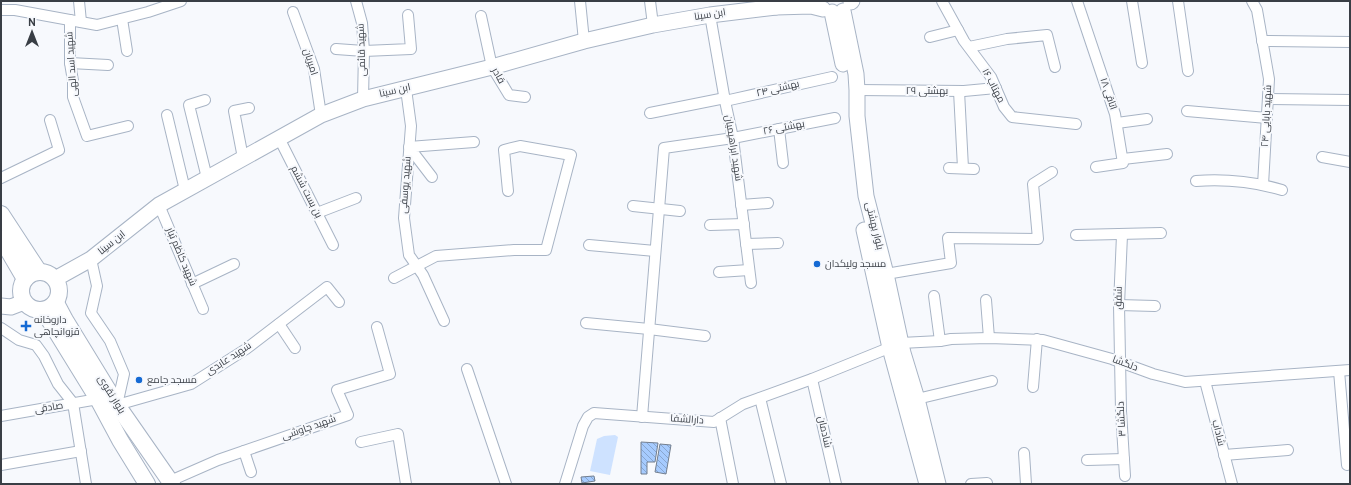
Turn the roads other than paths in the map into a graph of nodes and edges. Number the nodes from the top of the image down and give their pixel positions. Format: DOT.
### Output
graph roads {
  1 [pos="78,1"];
  2 [pos="181,1"];
  3 [pos="356,1"];
  4 [pos="580,1"];
  5 [pos="650,1"];
  6 [pos="794,1"];
  7 [pos="942,1"];
  8 [pos="1077,1"];
  9 [pos="1132,1"];
  10 [pos="1178,1"];
  11 [pos="1252,1"];
  12 [pos="839,5"];
  13 [pos="776,6"];
  14 [pos="1,10"];
  15 [pos="293,12"];
  16 [pos="408,15"];
  17 [pos="710,15"];
  18 [pos="481,16"];
  19 [pos="122,19"];
  20 [pos="70,20"];
  21 [pos="81,22"];
  22 [pos="653,25"];
  23 [pos="958,30"];
  24 [pos="930,37"];
  25 [pos="584,41"];
  26 [pos="1262,41"];
  27 [pos="1350,42"];
  28 [pos="969,47"];
  29 [pos="336,49"];
  30 [pos="127,51"];
  31 [pos="364,51"];
  32 [pos="70,63"];
  33 [pos="1142,63"];
  34 [pos="108,65"];
  35 [pos="492,67"];
  36 [pos="1055,67"];
  37 [pos="1188,71"];
  38 [pos="832,77"];
  39 [pos="996,88"];
  40 [pos="406,89"];
  41 [pos="857,90"];
  42 [pos="960,91"];
  43 [pos="525,97"];
  44 [pos="363,99"];
  45 [pos="1268,99"];
  46 [pos="205,100"];
  47 [pos="725,100"];
  48 [pos="1350,100"];
  49 [pos="249,108"];
  50 [pos="1187,110"];
  51 [pos="650,113"];
  52 [pos="167,115"];
  53 [pos="321,115"];
  54 [pos="836,118"];
  55 [pos="1267,118"];
  56 [pos="1147,119"];
  57 [pos="50,120"];
  58 [pos="1117,123"];
  59 [pos="1076,124"];
  60 [pos="128,126"];
  61 [pos="779,129"];
  62 [pos="279,138"];
  63 [pos="733,138"];
  64 [pos="474,142"];
  65 [pos="409,147"];
  66 [pos="1167,154"];
  67 [pos="1322,157"];
  68 [pos="243,158"];
  69 [pos="1123,159"];
  70 [pos="1350,162"];
  71 [pos="783,163"];
  72 [pos="1096,167"];
  73 [pos="949,168"];
  74 [pos="963,168"];
  75 [pos="974,169"];
  76 [pos="1052,172"];
  77 [pos="432,177"];
  78 [pos="1,178"];
  79 [pos="207,178"];
  80 [pos="1196,181"];
  81 [pos="1263,185"];
  82 [pos="185,190"];
  83 [pos="1282,190"];
  84 [pos="508,191"];
  85 [pos="356,198"];
  86 [pos="768,203"];
  87 [pos="863,203"];
  88 [pos="159,205"];
  89 [pos="741,205"];
  90 [pos="633,206"];
  91 [pos="659,209"];
  92 [pos="680,211"];
  93 [pos="317,213"];
  94 [pos="1,214"];
  95 [pos="744,224"];
  96 [pos="710,225"];
  97 [pos="1161,233"];
  98 [pos="1122,234"];
  99 [pos="1076,235"];
  100 [pos="1,238"];
  101 [pos="778,243"];
  102 [pos="746,244"];
  103 [pos="333,245"];
  104 [pos="589,245"];
  105 [pos="655,251"];
  106 [pos="91,259"];
  107 [pos="234,264"];
  108 [pos="417,266"];
  109 [pos="749,270"];
  110 [pos="39,272"];
  111 [pos="719,272"];
  112 [pos="886,274"];
  113 [pos="55,278"];
  114 [pos="394,278"];
  115 [pos="25,279"];
  116 [pos="751,283"];
  117 [pos="192,284"];
  118 [pos="934,296"];
  119 [pos="986,300"];
  120 [pos="24,302"];
  121 [pos="340,302"];
  122 [pos="56,303"];
  123 [pos="1119,305"];
  124 [pos="1,306"];
  125 [pos="1155,306"];
  126 [pos="203,309"];
  127 [pos="42,311"];
  128 [pos="444,320"];
  129 [pos="586,323"];
  130 [pos="279,324"];
  131 [pos="377,327"];
  132 [pos="1,328"];
  133 [pos="649,329"];
  134 [pos="705,336"];
  135 [pos="989,338"];
  136 [pos="1037,339"];
  137 [pos="940,341"];
  138 [pos="895,346"];
  139 [pos="295,348"];
  140 [pos="1120,362"];
  141 [pos="467,369"];
  142 [pos="1350,370"];
  143 [pos="1339,371"];
  144 [pos="812,379"];
  145 [pos="992,381"];
  146 [pos="1205,381"];
  147 [pos="1033,387"];
  148 [pos="760,398"];
  149 [pos="98,399"];
  150 [pos="917,399"];
  151 [pos="74,403"];
  152 [pos="117,405"];
  153 [pos="1,416"];
  154 [pos="642,417"];
  155 [pos="720,418"];
  156 [pos="361,442"];
  157 [pos="1288,450"];
  158 [pos="81,451"];
  159 [pos="244,451"];
  160 [pos="1024,453"];
  161 [pos="1224,456"];
  162 [pos="1124,459"];
  163 [pos="1086,460"];
  164 [pos="1,465"];
  165 [pos="1347,465"];
  166 [pos="251,472"];
  167 [pos="1125,476"];
  168 [pos="987,482"];
  169 [pos="171,483"];
  170 [pos="86,484"];
  171 [pos="147,484"];
  172 [pos="406,484"];
  173 [pos="506,484"];
  174 [pos="565,484"];
  175 [pos="733,484"];
  176 [pos="781,484"];
  177 [pos="836,484"];
  178 [pos="927,484"];
  179 [pos="938,484"];
  180 [pos="971,484"];
  181 [pos="1026,484"];
  182 [pos="1232,484"];
  1 -- 21 [label="street"];
  2 -- 19 [label="street"];
  3 -- 31 [label="street, شهید قائمی"];
  4 -- 25 [label="street"];
  5 -- 22 [label="street"];
  6 -- 13 [label="main road"];
  7 -- 23 [label="street, مهتاب ۱۶"];
  8 -- 58 [label="street, اتاقی ۱۸"];
  9 -- 33 [label="street"];
  10 -- 37 [label="street"];
  11 -- 26 [label="street, شهید بابایی ۲۴"];
  12 -- 13 [label="main road"];
  12 -- 41 [label="main road, بلوار بهشتی"];
  12 -- 87 [label="main road, بلوار بهشتی"];
  13 -- 17 [label="main road, ابن سینا"];
  14 -- 20 [label="street"];
  15 -- 53 [label="street, امیریان"];
  16 -- 31 [label="street"];
  17 -- 22 [label="main road, ابن سینا"];
  17 -- 47 [label="street, شهید ابراهیمیان"];
  18 -- 35 [label="street, قادر"];
  19 -- 21 [label="street"];
  19 -- 30 [label="street"];
  20 -- 21 [label="street"];
  20 -- 32 [label="street, شهید اسد الهی"];
  22 -- 25 [label="main road, ابن سینا"];
  23 -- 24 [label="street"];
  23 -- 28 [label="street, مهتاب ۱۶"];
  25 -- 35 [label="main road, ابن سینا"];
  26 -- 27 [label="street"];
  26 -- 45 [label="street, شهید بابایی ۲۴"];
  28 -- 36 [label="street"];
  28 -- 39 [label="street, مهتاب ۱۶"];
  29 -- 31 [label="street"];
  31 -- 44 [label="street, شهید قائمی"];
  32 -- 34 [label="street"];
  32 -- 60 [label="street, شهید اسد الهی"];
  35 -- 40 [label="main road, ابن سینا"];
  35 -- 43 [label="street, قادر"];
  38 -- 47 [label="street, بهشتی ۲۴"];
  39 -- 42 [label="street, بهشتی ۲۹"];
  39 -- 59 [label="street, مهتاب ۱۶"];
  40 -- 44 [label="main road, ابن سینا"];
  40 -- 65 [label="street, شهید یوسفی"];
  41 -- 42 [label="street, بهشتی ۲۹"];
  41 -- 87 [label="main road, بلوار بهشتی"];
  42 -- 74 [label="street"];
  44 -- 53 [label="main road, ابن سینا"];
  45 -- 48 [label="street"];
  45 -- 55 [label="street, شهید بابایی ۲۴"];
  46 -- 79 [label="street"];
  47 -- 51 [label="street, بهشتی ۲۴"];
  47 -- 63 [label="street, شهید ابراهیمیان"];
  49 -- 68 [label="street"];
  50 -- 55 [label="street"];
  52 -- 82 [label="street"];
  53 -- 62 [label="main road, ابن سینا"];
  54 -- 61 [label="street, بهشتی ۲۶"];
  55 -- 81 [label="street, شهید بابایی ۲۴"];
  56 -- 58 [label="street"];
  57 -- 78 [label="street"];
  58 -- 69 [label="street, اتاقی ۱۸"];
  61 -- 63 [label="street, بهشتی ۲۶"];
  61 -- 71 [label="street"];
  62 -- 68 [label="main road, ابن سینا"];
  62 -- 93 [label="street, بن بست ششم"];
  63 -- 89 [label="street, شهید ابراهیمیان"];
  63 -- 91 [label="street, بهشتی ۲۶"];
  64 -- 65 [label="street"];
  65 -- 77 [label="street"];
  65 -- 108 [label="street, شهید یوسفی"];
  66 -- 69 [label="street"];
  67 -- 70 [label="street"];
  68 -- 79 [label="main road, ابن سینا"];
  69 -- 72 [label="street"];
  73 -- 74 [label="street"];
  74 -- 75 [label="street"];
  76 -- 112 [label="street"];
  79 -- 82 [label="main road, ابن سینا"];
  80 -- 81 [label="street"];
  81 -- 83 [label="street"];
  82 -- 88 [label="main road, ابن سینا"];
  84 -- 108 [label="street"];
  85 -- 93 [label="street"];
  86 -- 89 [label="street"];
  87 -- 112 [label="main road, بلوار بهشتی"];
  87 -- 138 [label="main road, بلوار بهشتی"];
  88 -- 106 [label="main road, ابن سینا"];
  88 -- 117 [label="street, شهید کاظم تبار"];
  89 -- 95 [label="street, شهید ابراهیمیان"];
  90 -- 91 [label="street"];
  91 -- 92 [label="street"];
  91 -- 105 [label="street"];
  93 -- 103 [label="street, بن بست ششم"];
  94 -- 110 [label="main road"];
  95 -- 96 [label="street"];
  95 -- 102 [label="street, شهید ابراهیمیان"];
  97 -- 98 [label="street"];
  98 -- 99 [label="street"];
  98 -- 123 [label="street, شفق"];
  100 -- 115 [label="main road"];
  101 -- 102 [label="street"];
  102 -- 109 [label="street, شهید ابراهیمیان"];
  104 -- 105 [label="street"];
  105 -- 133 [label="street"];
  106 -- 113 [label="main road, ابن سینا"];
  106 -- 152 [label="street"];
  107 -- 117 [label="street"];
  108 -- 114 [label="street"];
  108 -- 128 [label="street, شهید یوسفی"];
  109 -- 111 [label="street"];
  109 -- 116 [label="street, شهید ابراهیمیان"];
  110 -- 113 [label="main road"];
  110 -- 115 [label="main road"];
  112 -- 138 [label="main road, بلوار بهشتی"];
  113 -- 122 [label="main road"];
  115 -- 120 [label="main road"];
  117 -- 126 [label="street, شهید کاظم تبار"];
  118 -- 137 [label="street"];
  119 -- 135 [label="street"];
  120 -- 124 [label="main road"];
  120 -- 127 [label="main road"];
  121 -- 130 [label="street, شهید عابدی"];
  122 -- 127 [label="main road"];
  122 -- 152 [label="main road, بلوار نقوی"];
  123 -- 125 [label="street"];
  123 -- 140 [label="street, شفق"];
  127 -- 149 [label="main road, بلوار نقوی"];
  129 -- 133 [label="street"];
  130 -- 139 [label="street"];
  130 -- 152 [label="street, شهید عابدی"];
  131 -- 159 [label="street, شهید چاوشی"];
  132 -- 151 [label="street"];
  133 -- 134 [label="street"];
  133 -- 154 [label="street"];
  135 -- 136 [label="street, دلگشا"];
  135 -- 137 [label="street, دلگشا"];
  136 -- 140 [label="street, دلگشا"];
  136 -- 147 [label="street"];
  137 -- 138 [label="street, دلگشا"];
  138 -- 144 [label="street, دارالشفا"];
  138 -- 150 [label="main road, بلوار بهشتی"];
  138 -- 178 [label="main road, بلوار بهشتی"];
  140 -- 146 [label="street, دلگشا"];
  140 -- 162 [label="street, دلگشا ۳"];
  141 -- 173 [label="street"];
  142 -- 143 [label="street, دلگشا"];
  143 -- 146 [label="street, دلگشا"];
  143 -- 165 [label="street"];
  144 -- 148 [label="street, دارالشفا"];
  144 -- 177 [label="street, شادمان"];
  145 -- 150 [label="street"];
  146 -- 161 [label="street, شاداب"];
  148 -- 155 [label="street, دارالشفا"];
  148 -- 176 [label="street"];
  149 -- 151 [label="street, صادقی"];
  149 -- 171 [label="main road, بلوار نقوی"];
  150 -- 179 [label="main road, بلوار بهشتی"];
  151 -- 153 [label="street, صادقی"];
  151 -- 158 [label="street"];
  152 -- 169 [label="main road, بلوار نقوی"];
  154 -- 155 [label="street, دارالشفا"];
  154 -- 174 [label="street, دارالشفا"];
  155 -- 175 [label="street"];
  156 -- 172 [label="street"];
  157 -- 161 [label="street"];
  158 -- 164 [label="street"];
  158 -- 170 [label="street"];
  159 -- 166 [label="street"];
  159 -- 169 [label="street, شهید چاوشی"];
  160 -- 181 [label="street"];
  161 -- 182 [label="street, شاداب"];
  162 -- 163 [label="street"];
  162 -- 167 [label="street, دلگشا ۳"];
  168 -- 180 [label="street"];
}
